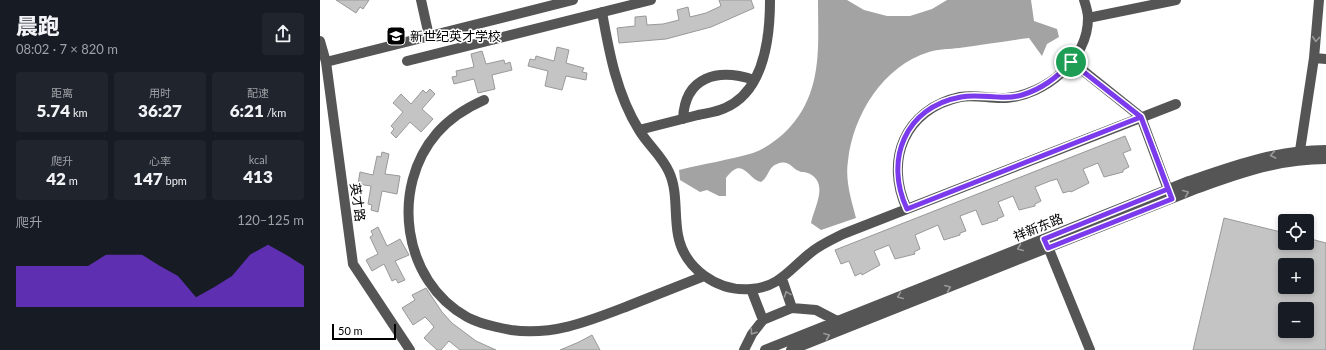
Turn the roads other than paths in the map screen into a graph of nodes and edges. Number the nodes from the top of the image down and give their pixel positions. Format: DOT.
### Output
graph roads {
  1 [pos="421,0"];
  2 [pos="574,0"];
  3 [pos="651,0"];
  4 [pos="770,0"];
  5 [pos="1084,0"];
  6 [pos="1176,0"];
  7 [pos="1319,0"];
  8 [pos="602,12"];
  9 [pos="1088,18"];
  10 [pos="429,36"];
  11 [pos="320,42"];
  12 [pos="1314,58"];
  13 [pos="1326,59"];
  14 [pos="407,61"];
  15 [pos="326,62"];
  16 [pos="1071,62"];
  17 [pos="754,80"];
  18 [pos="484,100"];
  19 [pos="1176,104"];
  20 [pos="1141,117"];
  21 [pos="683,119"];
  22 [pos="639,130"];
  23 [pos="1326,152"];
  24 [pos="1299,155"];
  25 [pos="1170,194"];
  26 [pos="907,209"];
  27 [pos="1046,243"];
  28 [pos="704,276"];
  29 [pos="782,279"];
  30 [pos="751,289"];
  31 [pos="792,308"];
  32 [pos="763,320"];
  33 [pos="837,321"];
  34 [pos="410,350"];
  35 [pos="744,350"];
  36 [pos="765,350"];
  37 [pos="791,350"];
  38 [pos="1090,350"];
  1 -- 10 [label="street"];
  2 -- 10 [label="street"];
  3 -- 8 [label="street"];
  4 -- 17 [label="street"];
  5 -- 9 [label="street"];
  6 -- 9 [label="street"];
  7 -- 12 [label="street, one-way"];
  8 -- 14 [label="street"];
  8 -- 22 [label="street"];
  9 -- 16 [label="street"];
  10 -- 15 [label="street"];
  11 -- 15 [label="street, 英才路"];
  12 -- 13 [label="street"];
  12 -- 24 [label="street"];
  15 -- 34 [label="street, 英才路"];
  16 -- 20 [label="street"];
  16 -- 26 [label="street"];
  17 -- 21 [label="street"];
  17 -- 21 [label="street"];
  18 -- 28 [label="street"];
  19 -- 20 [label="street"];
  20 -- 25 [label="street"];
  20 -- 26 [label="street"];
  21 -- 22 [label="street"];
  22 -- 28 [label="street"];
  23 -- 24 [label="street, 祥新东路"];
  24 -- 25 [label="street, 祥新东路"];
  25 -- 27 [label="street, 祥新东路"];
  26 -- 29 [label="street"];
  27 -- 33 [label="street, 祥新东路, one-way"];
  37 -- 27 [label="street, 祥新东路, one-way"];
  27 -- 38 [label="street"];
  28 -- 30 [label="street"];
  29 -- 30 [label="street"];
  31 -- 29 [label="street, one-way"];
  30 -- 32 [label="street"];
  31 -- 32 [label="street"];
  31 -- 33 [label="street"];
  32 -- 35 [label="street, one-way"];
  33 -- 36 [label="street, 祥新东路"];
}
